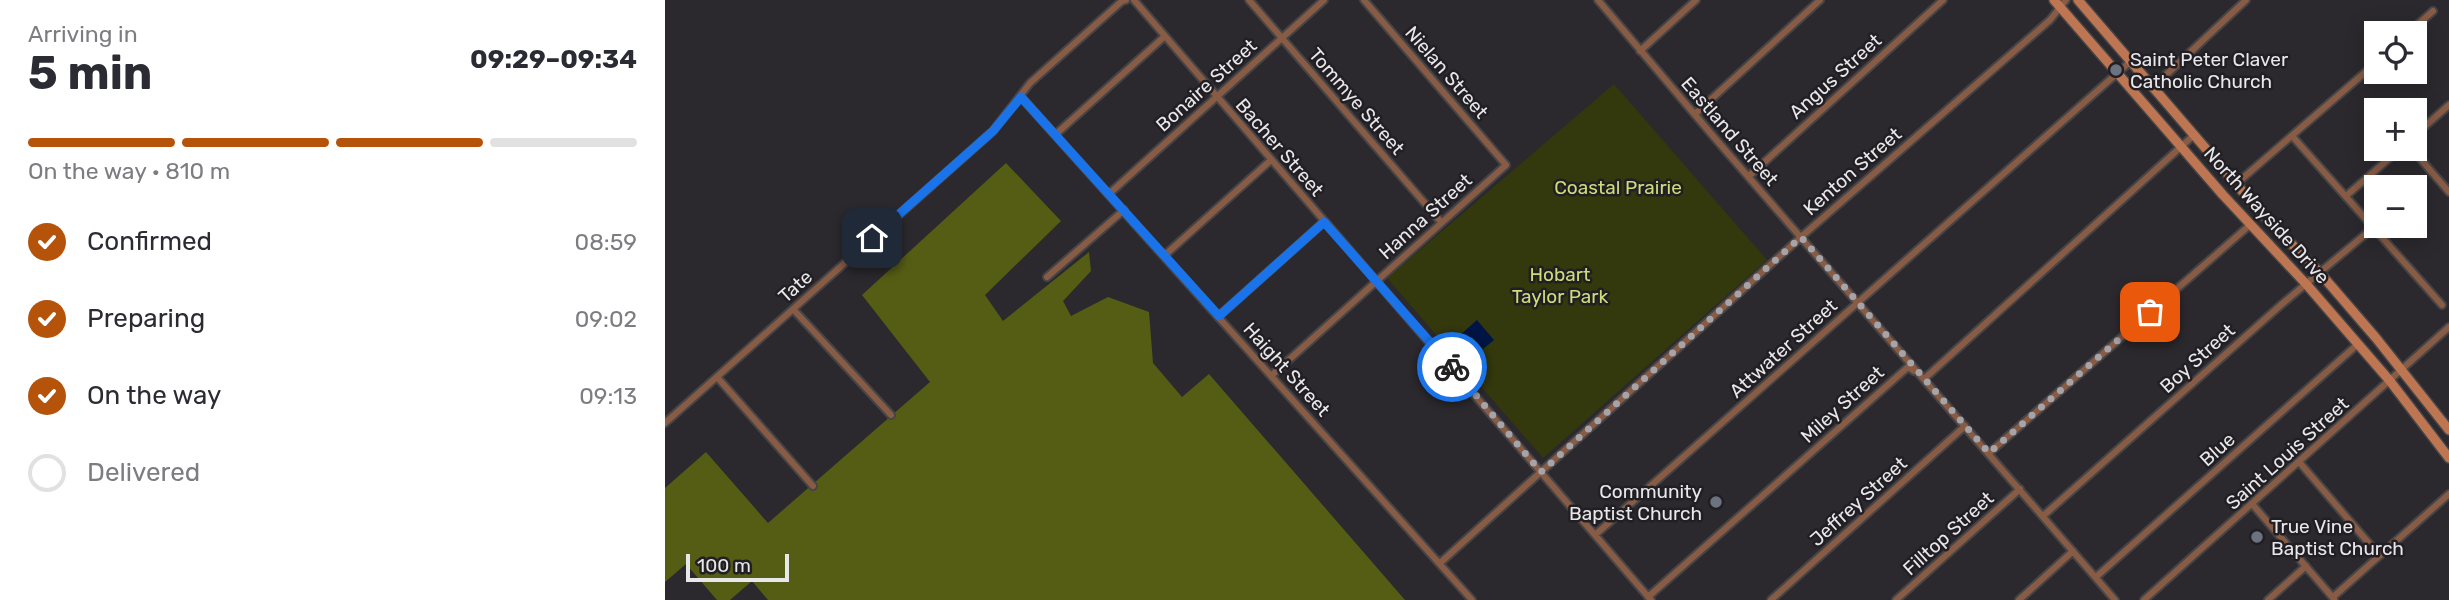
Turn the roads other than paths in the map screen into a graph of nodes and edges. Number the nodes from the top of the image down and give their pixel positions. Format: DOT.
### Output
graph roads {
  1 [pos="1126,0"];
  2 [pos="1134,0"];
  3 [pos="1249,0"];
  4 [pos="1324,0"];
  5 [pos="1364,0"];
  6 [pos="1598,0"];
  7 [pos="1696,0"];
  8 [pos="1820,0"];
  9 [pos="1943,0"];
  10 [pos="2078,0"];
  11 [pos="2246,0"];
  12 [pos="2060,3"];
  13 [pos="2433,11"];
  14 [pos="2422,21"];
  15 [pos="1165,36"];
  16 [pos="1282,38"];
  17 [pos="1640,51"];
  18 [pos="2131,61"];
  19 [pos="2117,72"];
  20 [pos="2364,74"];
  21 [pos="2153,87"];
  22 [pos="1021,97"];
  23 [pos="1216,97"];
  24 [pos="2449,105"];
  25 [pos="1695,114"];
  26 [pos="2427,124"];
  27 [pos="1056,134"];
  28 [pos="2194,135"];
  29 [pos="2293,137"];
  30 [pos="2181,146"];
  31 [pos="1271,160"];
  32 [pos="2386,161"];
  33 [pos="2422,161"];
  34 [pos="1506,165"];
  35 [pos="1749,176"];
  36 [pos="2236,184"];
  37 [pos="2449,192"];
  38 [pos="1109,193"];
  39 [pos="2223,195"];
  40 [pos="2346,196"];
  41 [pos="1124,210"];
  42 [pos="2364,216"];
  43 [pos="1324,222"];
  44 [pos="1441,222"];
  45 [pos="2251,224"];
  46 [pos="2364,236"];
  47 [pos="1801,237"];
  48 [pos="2384,238"];
  49 [pos="1165,255"];
  50 [pos="2320,273"];
  51 [pos="1047,277"];
  52 [pos="1376,281"];
  53 [pos="2307,285"];
  54 [pos="1857,302"];
  55 [pos="2442,304"];
  56 [pos="793,309"];
  57 [pos="1219,316"];
  58 [pos="2449,327"];
  59 [pos="2358,344"];
  60 [pos="2403,370"];
  61 [pos="1272,375"];
  62 [pos="717,377"];
  63 [pos="1924,379"];
  64 [pos="2390,381"];
  65 [pos="891,415"];
  66 [pos="665,423"];
  67 [pos="1965,426"];
  68 [pos="2449,429"];
  69 [pos="1989,453"];
  70 [pos="2449,458"];
  71 [pos="2300,463"];
  72 [pos="1541,472"];
  73 [pos="813,486"];
  74 [pos="2021,489"];
  75 [pos="2449,494"];
  76 [pos="2253,505"];
  77 [pos="2043,516"];
  78 [pos="1595,535"];
  79 [pos="2073,551"];
  80 [pos="2379,555"];
  81 [pos="1440,563"];
  82 [pos="2306,566"];
  83 [pos="2096,577"];
  84 [pos="1649,599"];
  85 [pos="2334,599"];
  86 [pos="1472,600"];
  87 [pos="1771,600"];
  88 [pos="1896,600"];
  89 [pos="2019,600"];
  90 [pos="2115,600"];
  91 [pos="2144,600"];
  92 [pos="2268,600"];
  1 -- 22 [label="street, Tate"];
  2 -- 15 [label="street, Bacher Street"];
  3 -- 16 [label="street, Tommye Street"];
  4 -- 16 [label="street, Bonaire Street"];
  5 -- 34 [label="street, Nielan Street"];
  6 -- 17 [label="street, Eastland Street"];
  7 -- 17 [label="street"];
  8 -- 25 [label="street"];
  9 -- 35 [label="street, Angus Street"];
  10 -- 18 [label="main road, North Wayside Drive"];
  11 -- 21 [label="street"];
  12 -- 19 [label="main road, North Wayside Drive"];
  12 -- 47 [label="street, Kenton Street"];
  13 -- 14 [label="street"];
  15 -- 23 [label="street, Bacher Street"];
  15 -- 27 [label="street"];
  16 -- 23 [label="street, Bonaire Street"];
  16 -- 44 [label="street, Tommye Street"];
  17 -- 25 [label="street, Eastland Street"];
  18 -- 19 [label="street, Attwater Street"];
  18 -- 21 [label="main road, North Wayside Drive"];
  19 -- 30 [label="main road, North Wayside Drive"];
  19 -- 54 [label="street, Attwater Street"];
  20 -- 29 [label="street"];
  21 -- 28 [label="main road, North Wayside Drive"];
  22 -- 27 [label="street, Haight Street"];
  22 -- 56 [label="street, Tate"];
  23 -- 31 [label="street, Bacher Street"];
  23 -- 38 [label="street, Bonaire Street"];
  24 -- 26 [label="street"];
  25 -- 35 [label="street, Eastland Street"];
  27 -- 38 [label="street, Haight Street"];
  28 -- 30 [label="street"];
  28 -- 36 [label="main road, North Wayside Drive"];
  29 -- 36 [label="street"];
  29 -- 40 [label="street"];
  30 -- 39 [label="main road, North Wayside Drive"];
  30 -- 63 [label="street"];
  31 -- 43 [label="street, Bacher Street"];
  31 -- 49 [label="street"];
  32 -- 40 [label="street"];
  33 -- 37 [label="street"];
  34 -- 44 [label="street, Hanna Street"];
  35 -- 47 [label="street, Eastland Street"];
  36 -- 39 [label="main road"];
  36 -- 50 [label="main road, North Wayside Drive"];
  38 -- 41 [label="street, Haight Street"];
  39 -- 45 [label="main road, North Wayside Drive"];
  40 -- 42 [label="street"];
  41 -- 49 [label="street, Haight Street"];
  41 -- 51 [label="street"];
  43 -- 52 [label="street, Bacher Street"];
  43 -- 57 [label="street"];
  44 -- 52 [label="street, Hanna Street"];
  45 -- 53 [label="main road, North Wayside Drive"];
  45 -- 69 [label="street"];
  46 -- 50 [label="street, Boy Street"];
  47 -- 54 [label="street, Eastland Street"];
  47 -- 72 [label="street, Kenton Street"];
  48 -- 55 [label="street"];
  49 -- 57 [label="street, Haight Street"];
  50 -- 53 [label="street, Boy Street"];
  50 -- 60 [label="main road, North Wayside Drive"];
  52 -- 61 [label="street, Hanna Street"];
  52 -- 72 [label="street, Bacher Street"];
  53 -- 59 [label="main road, North Wayside Drive"];
  53 -- 77 [label="street, Boy Street"];
  54 -- 63 [label="street, Eastland Street"];
  54 -- 78 [label="street, Attwater Street"];
  56 -- 62 [label="street, Tate"];
  56 -- 65 [label="street"];
  57 -- 61 [label="street, Haight Street"];
  58 -- 60 [label="street, Saint Louis Street"];
  59 -- 64 [label="main road, North Wayside Drive"];
  59 -- 83 [label="street, Blue"];
  60 -- 64 [label="street, Saint Louis Street"];
  60 -- 68 [label="main road, North Wayside Drive"];
  61 -- 81 [label="street, Haight Street"];
  62 -- 66 [label="street, Tate"];
  62 -- 73 [label="street"];
  63 -- 67 [label="street, Eastland Street"];
  63 -- 84 [label="street, Miley Street"];
  64 -- 70 [label="main road, North Wayside Drive"];
  64 -- 71 [label="street, Saint Louis Street"];
  67 -- 69 [label="street, Eastland Street"];
  67 -- 87 [label="street, Jeffrey Street"];
  69 -- 74 [label="street, Eastland Street"];
  71 -- 76 [label="street, Saint Louis Street"];
  71 -- 80 [label="street"];
  72 -- 78 [label="street, Bacher Street"];
  72 -- 81 [label="street, Kenton Street"];
  74 -- 77 [label="street, Eastland Street"];
  74 -- 88 [label="street, Filltop Street"];
  75 -- 80 [label="street"];
  76 -- 82 [label="street"];
  76 -- 91 [label="street, Saint Louis Street"];
  77 -- 79 [label="street, Eastland Street"];
  78 -- 84 [label="street, Bacher Street"];
  79 -- 83 [label="street, Eastland Street"];
  79 -- 89 [label="street"];
  80 -- 85 [label="street"];
  81 -- 86 [label="street, Haight Street"];
  82 -- 85 [label="street"];
  82 -- 92 [label="street"];
  83 -- 90 [label="street, Eastland Street"];
}
